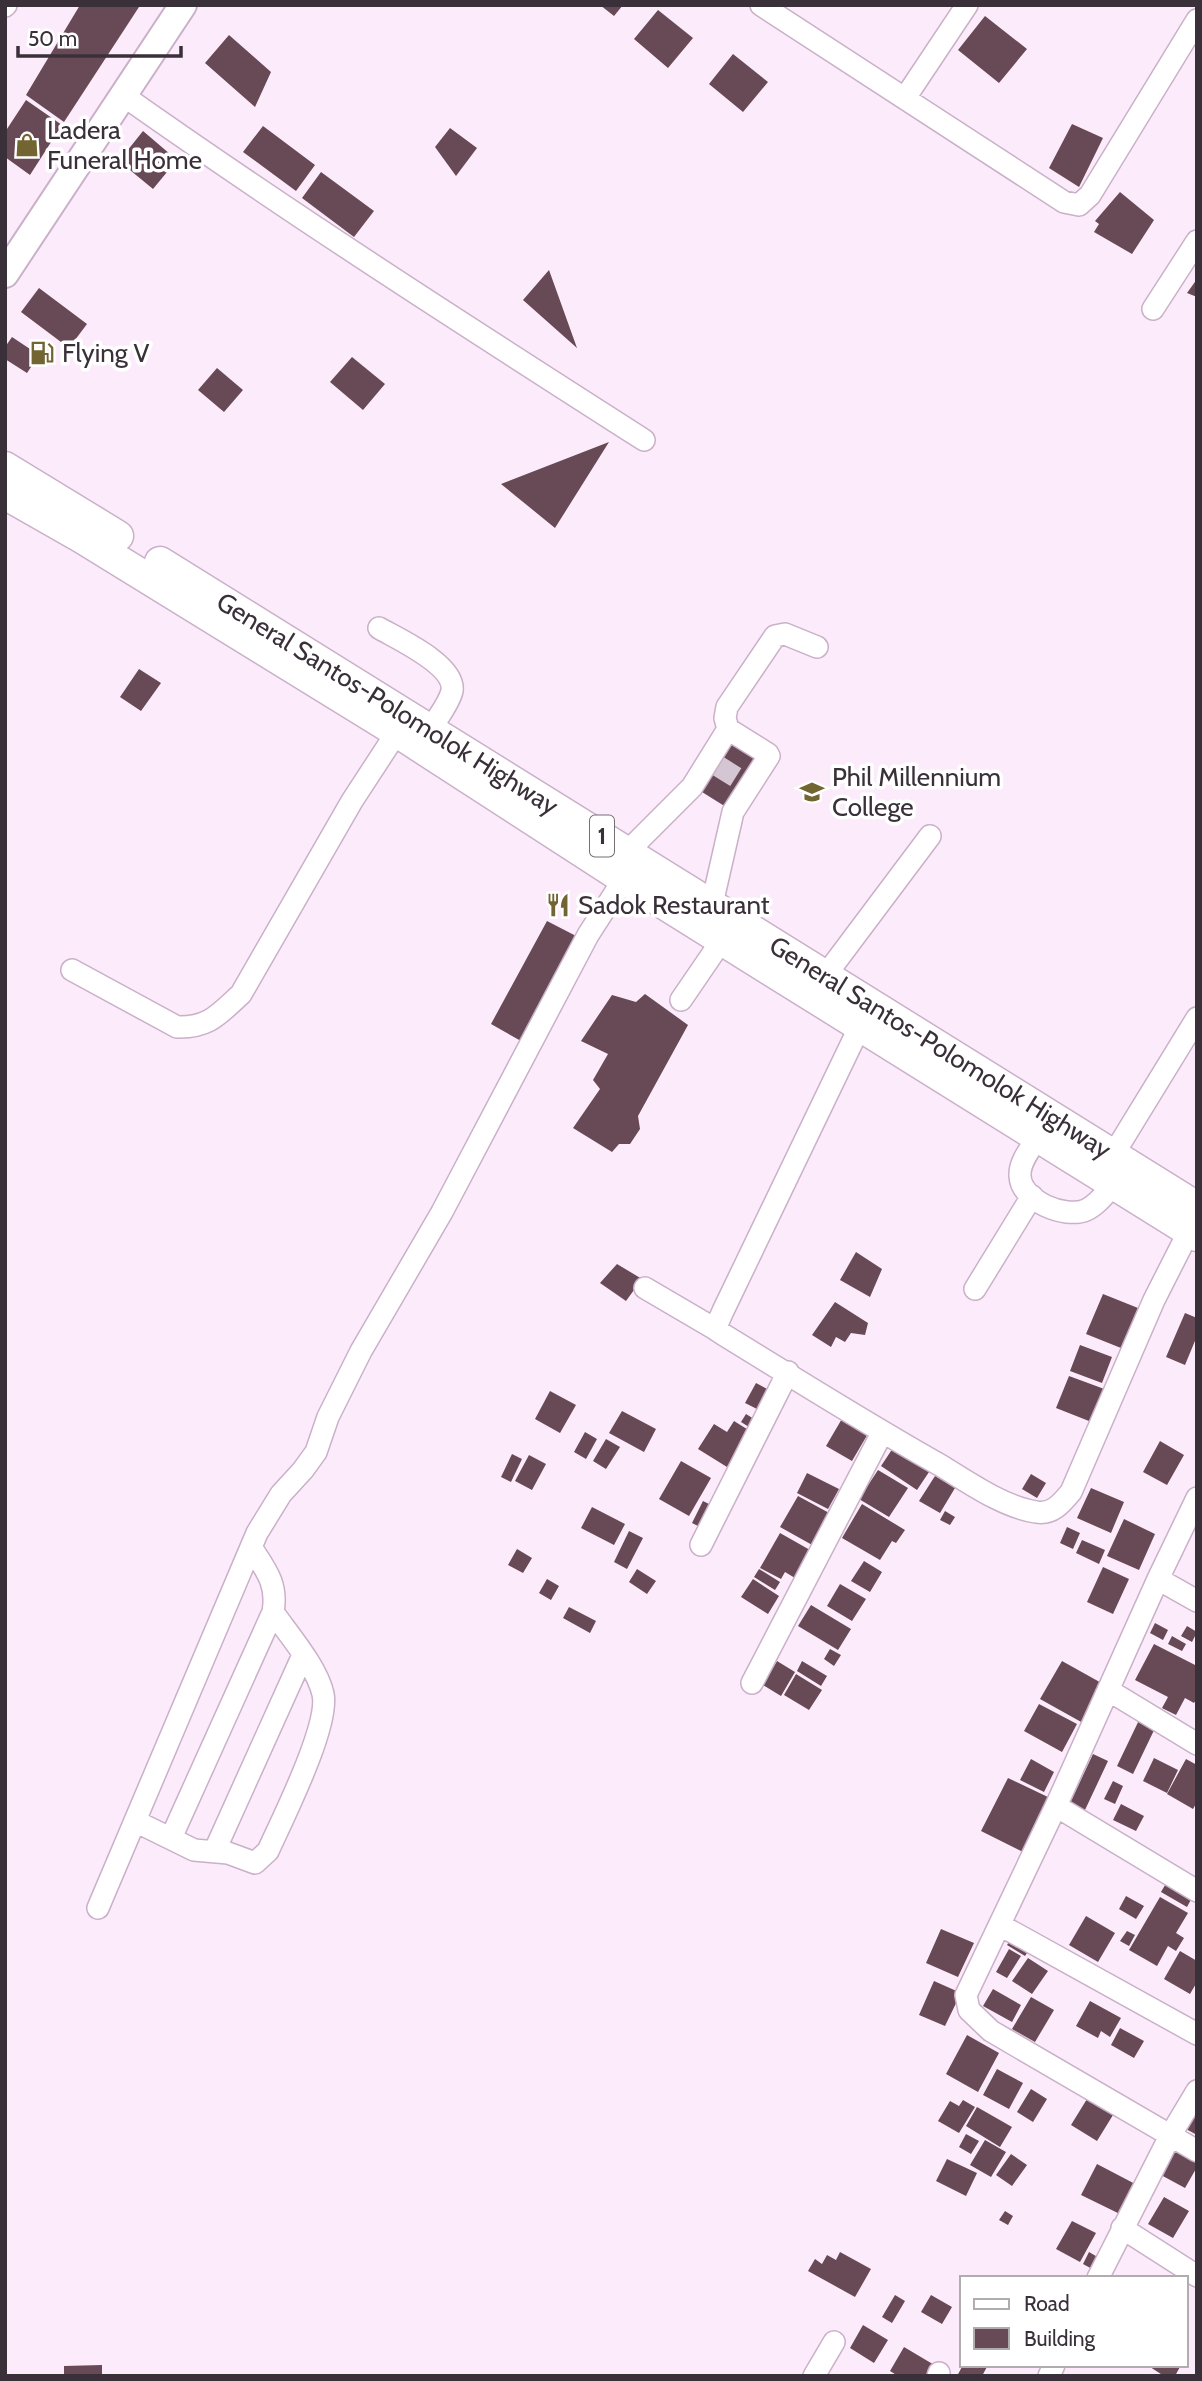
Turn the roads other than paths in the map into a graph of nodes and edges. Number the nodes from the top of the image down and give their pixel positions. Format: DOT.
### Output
graph roads {
  1 [pos="183,5"];
  2 [pos="761,5"];
  3 [pos="967,5"];
  4 [pos="1197,20"];
  5 [pos="124,96"];
  6 [pos="905,98"];
  7 [pos="1197,241"];
  8 [pos="5,274"];
  9 [pos="1153,309"];
  10 [pos="644,440"];
  11 [pos="5,467"];
  12 [pos="5,494"];
  13 [pos="379,628"];
  14 [pos="817,647"];
  15 [pos="729,729"];
  16 [pos="430,730"];
  17 [pos="397,733"];
  18 [pos="930,836"];
  19 [pos="625,866"];
  20 [pos="712,904"];
  21 [pos="722,940"];
  22 [pos="72,970"];
  23 [pos="825,976"];
  24 [pos="681,1000"];
  25 [pos="1197,1018"];
  26 [pos="860,1026"];
  27 [pos="1038,1137"];
  28 [pos="1113,1155"];
  29 [pos="1114,1184"];
  30 [pos="1032,1196"];
  31 [pos="1194,1225"];
  32 [pos="645,1288"];
  33 [pos="975,1289"];
  34 [pos="715,1329"];
  35 [pos="788,1372"];
  36 [pos="882,1433"];
  37 [pos="1197,1498"];
  38 [pos="701,1545"];
  39 [pos="251,1547"];
  40 [pos="1158,1578"];
  41 [pos="1197,1601"];
  42 [pos="273,1612"];
  43 [pos="303,1655"];
  44 [pos="752,1683"];
  45 [pos="1108,1690"];
  46 [pos="1197,1744"];
  47 [pos="1056,1806"];
  48 [pos="137,1822"];
  49 [pos="170,1838"];
  50 [pos="215,1850"];
  51 [pos="1197,1891"];
  52 [pos="98,1909"];
  53 [pos="1000,1925"];
  54 [pos="1197,2034"];
  55 [pos="1197,2091"];
  56 [pos="1170,2136"];
  57 [pos="1197,2151"];
  58 [pos="1122,2228"];
  59 [pos="1099,2276"];
  60 [pos="1197,2276"];
  61 [pos="834,2342"];
  62 [pos="814,2376"];
  1 -- 5 [label="main road"];
  2 -- 6 [label="street"];
  3 -- 6 [label="street"];
  4 -- 6 [label="street"];
  5 -- 8 [label="main road"];
  5 -- 10 [label="street"];
  7 -- 9 [label="street"];
  11 -- 16 [label="highway, General Santos-Polomolok Highway / 1"];
  12 -- 17 [label="highway, 1"];
  13 -- 16 [label="street"];
  14 -- 15 [label="street"];
  15 -- 19 [label="street"];
  15 -- 20 [label="street"];
  16 -- 19 [label="highway, General Santos-Polomolok Highway / 1"];
  17 -- 19 [label="highway, 1"];
  17 -- 22 [label="street"];
  18 -- 23 [label="street"];
  19 -- 20 [label="highway, General Santos-Polomolok Highway / 1"];
  19 -- 21 [label="highway, 1"];
  19 -- 39 [label="street"];
  20 -- 23 [label="highway, General Santos-Polomolok Highway / 1"];
  21 -- 24 [label="street"];
  21 -- 26 [label="highway, 1"];
  23 -- 28 [label="highway, General Santos-Polomolok Highway / 1"];
  25 -- 28 [label="street"];
  26 -- 27 [label="highway, 1"];
  26 -- 34 [label="street"];
  27 -- 29 [label="highway, 1"];
  27 -- 30 [label="street"];
  28 -- 31 [label="highway, General Santos-Polomolok Highway / 1"];
  29 -- 30 [label="street"];
  29 -- 31 [label="highway, 1"];
  30 -- 33 [label="street"];
  31 -- 36 [label="street"];
  32 -- 34 [label="street"];
  34 -- 35 [label="street"];
  35 -- 36 [label="street"];
  35 -- 38 [label="street"];
  36 -- 44 [label="street"];
  37 -- 40 [label="street"];
  39 -- 42 [label="street"];
  39 -- 48 [label="street"];
  40 -- 41 [label="street"];
  40 -- 45 [label="street"];
  42 -- 43 [label="street"];
  42 -- 49 [label="street"];
  43 -- 50 [label="street"];
  43 -- 50 [label="street"];
  45 -- 46 [label="street"];
  45 -- 47 [label="street"];
  47 -- 51 [label="street"];
  47 -- 53 [label="street"];
  48 -- 49 [label="street"];
  48 -- 52 [label="street"];
  49 -- 50 [label="street"];
  53 -- 54 [label="street"];
  53 -- 56 [label="street"];
  55 -- 56 [label="street"];
  56 -- 57 [label="street"];
  56 -- 58 [label="street"];
  58 -- 59 [label="street"];
  58 -- 60 [label="street"];
  61 -- 62 [label="street"];
}
